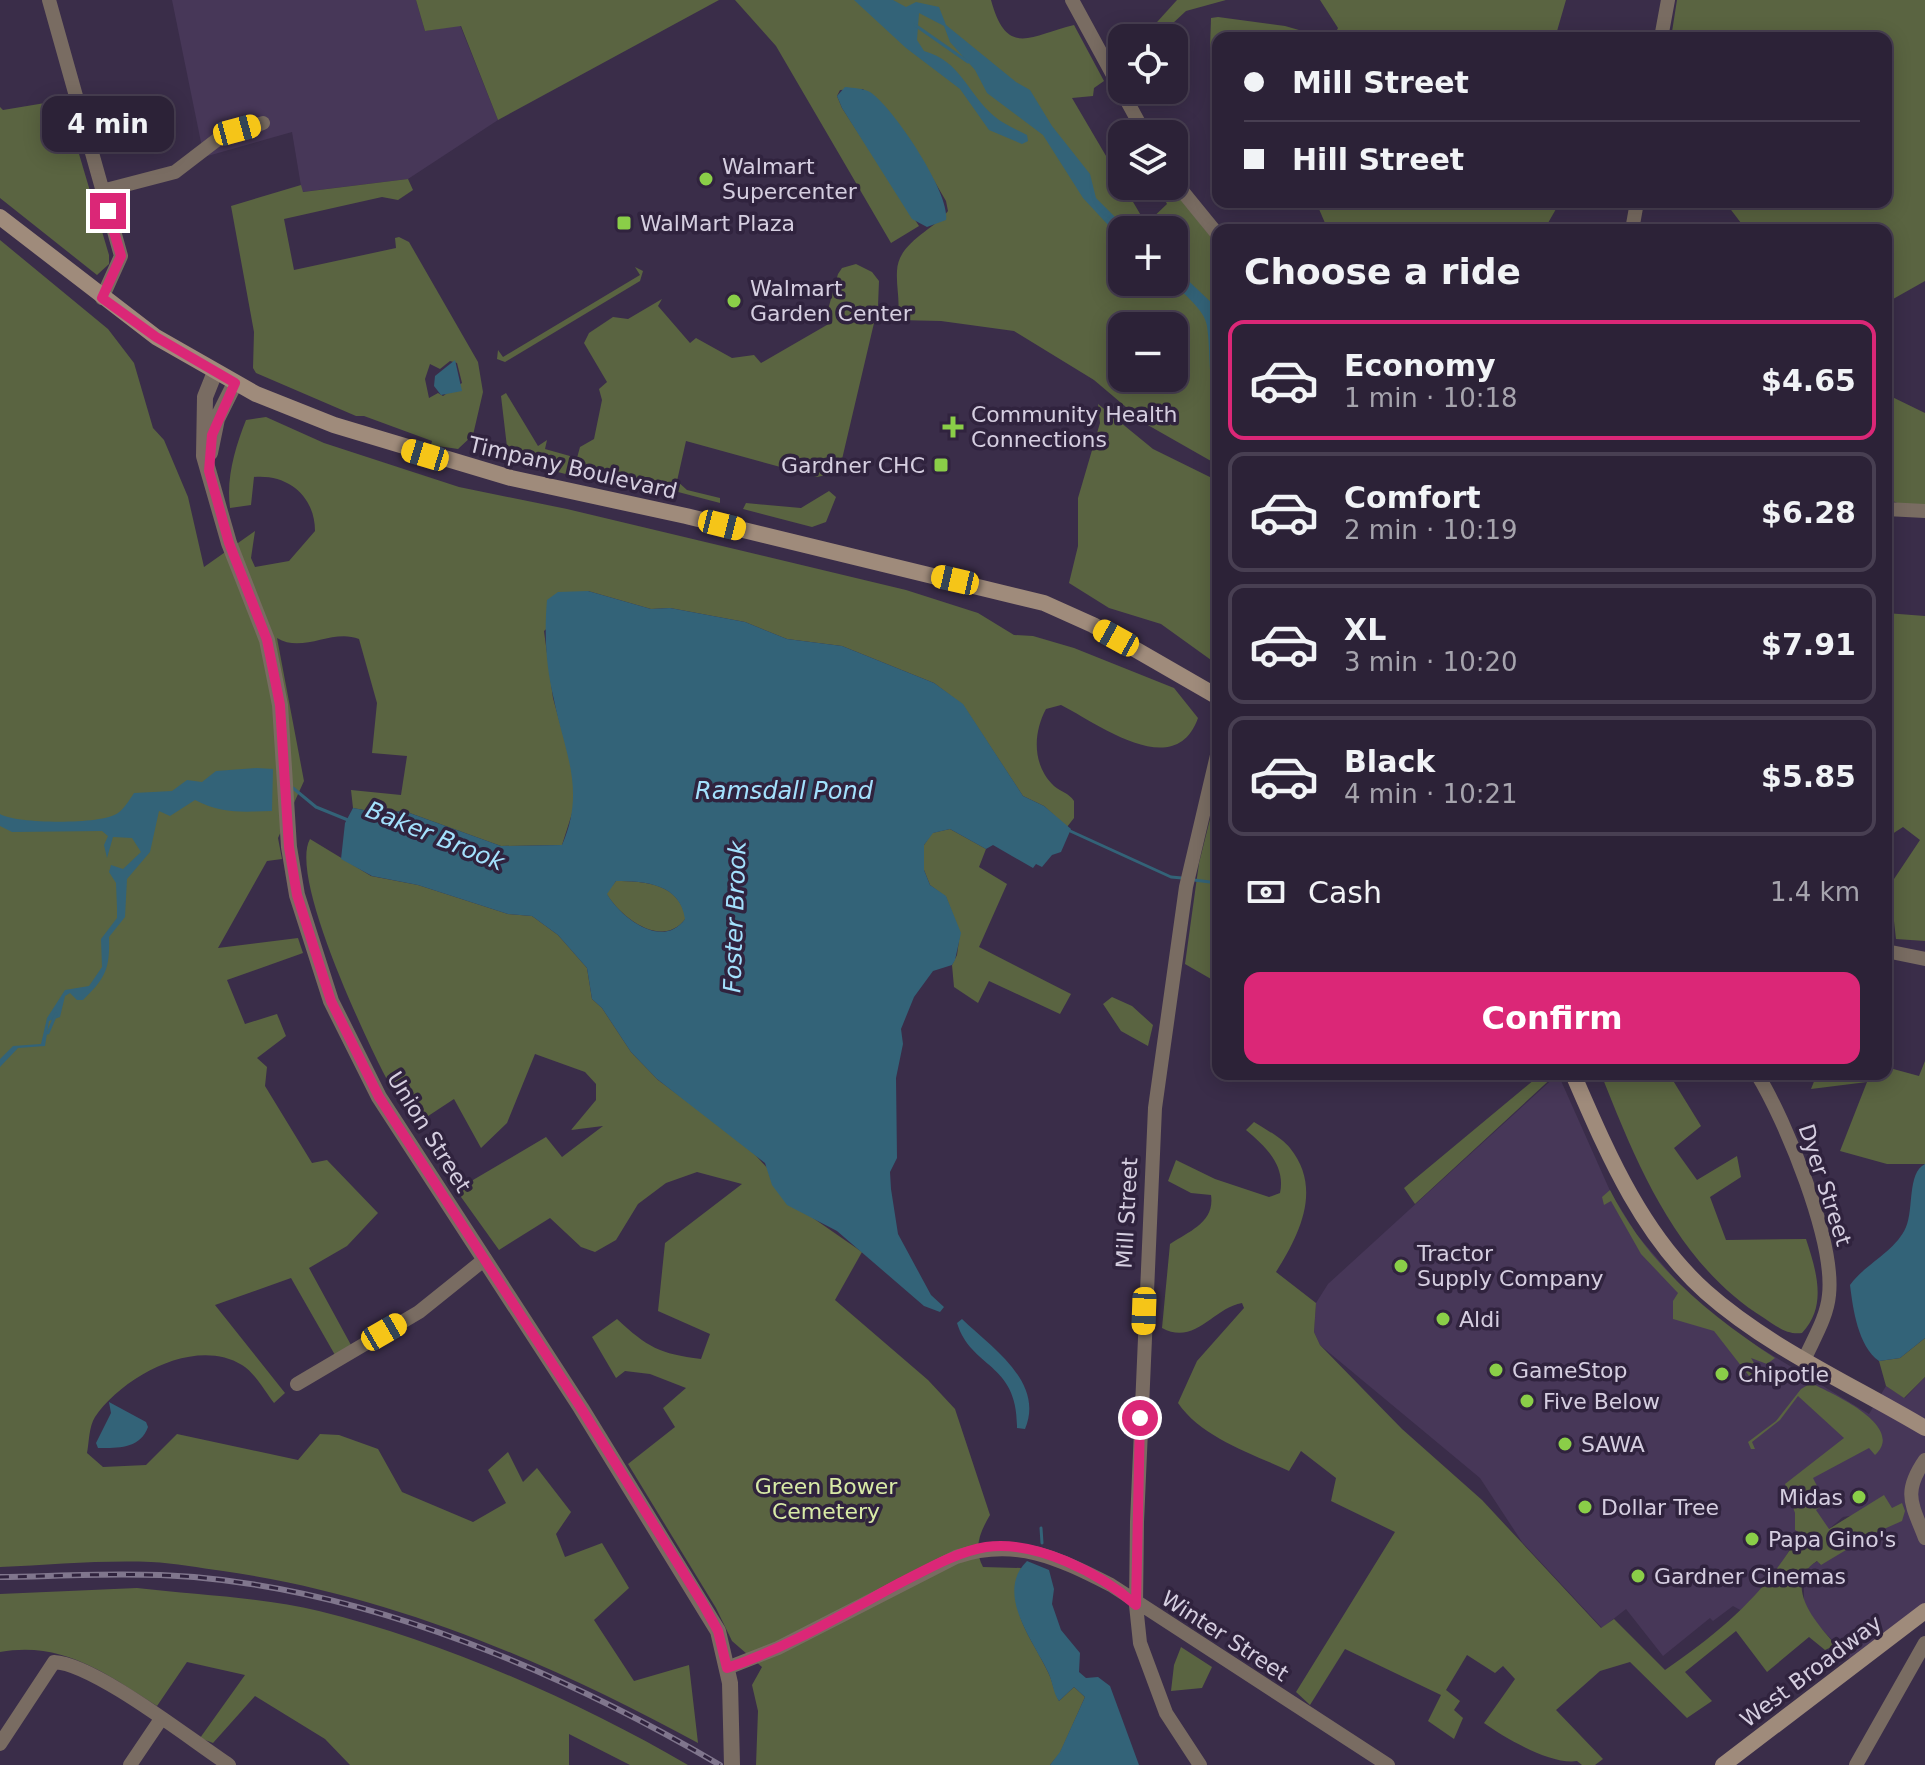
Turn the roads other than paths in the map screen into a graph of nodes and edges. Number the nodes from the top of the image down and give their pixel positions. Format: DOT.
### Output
graph roads {
  1 [pos="49,0"];
  2 [pos="1072,0"];
  3 [pos="1668,0"];
  4 [pos="1662,32"];
  5 [pos="1137,120"];
  6 [pos="263,123"];
  7 [pos="102,191"];
  8 [pos="1188,198"];
  9 [pos="0,217"];
  10 [pos="1212,228"];
  11 [pos="102,298"];
  12 [pos="215,372"];
  13 [pos="235,383"];
  14 [pos="209,471"];
  15 [pos="1892,509"];
  16 [pos="1925,511"];
  17 [pos="1212,694"];
  18 [pos="1212,775"];
  19 [pos="1892,952"];
  20 [pos="1925,959"];
  21 [pos="1576,1080"];
  22 [pos="1760,1080"];
  23 [pos="485,1259"];
  24 [pos="1805,1358"];
  25 [pos="297,1384"];
  26 [pos="1925,1428"];
  27 [pos="1925,1460"];
  28 [pos="1925,1538"];
  29 [pos="1136,1605"];
  30 [pos="1925,1611"];
  31 [pos="1925,1643"];
  32 [pos="727,1668"];
  33 [pos="161,1719"];
  34 [pos="0,1744"];
  35 [pos="732,1762"];
  36 [pos="130,1765"];
  37 [pos="229,1765"];
  38 [pos="1200,1765"];
  39 [pos="1388,1765"];
  40 [pos="1723,1765"];
  41 [pos="1856,1765"];
  1 -- 7 [label="street"];
  2 -- 5 [label="street"];
  3 -- 4 [label="street"];
  6 -- 7 [label="street"];
  7 -- 11 [label="street"];
  8 -- 10 [label="street"];
  9 -- 11 [label="main road, Timpany Boulevard"];
  11 -- 12 [label="main road, Timpany Boulevard"];
  12 -- 13 [label="main road, Timpany Boulevard"];
  12 -- 14 [label="street, Union Street"];
  13 -- 14 [label="street"];
  13 -- 17 [label="main road, Timpany Boulevard"];
  14 -- 23 [label="street, Union Street"];
  15 -- 16 [label="street"];
  18 -- 29 [label="street, Mill Street"];
  19 -- 20 [label="street"];
  21 -- 24 [label="main road"];
  22 -- 24 [label="street, Dyer Street"];
  23 -- 25 [label="street"];
  23 -- 32 [label="street, Union Street"];
  24 -- 26 [label="main road"];
  27 -- 28 [label="street"];
  29 -- 32 [label="street, Winter Street"];
  29 -- 38 [label="street, Mill Street"];
  29 -- 39 [label="street, Winter Street"];
  30 -- 40 [label="main road, West Broadway"];
  31 -- 41 [label="street"];
  32 -- 35 [label="street, Union Street"];
  33 -- 34 [label="street"];
  33 -- 36 [label="street"];
  33 -- 37 [label="street"];
}
